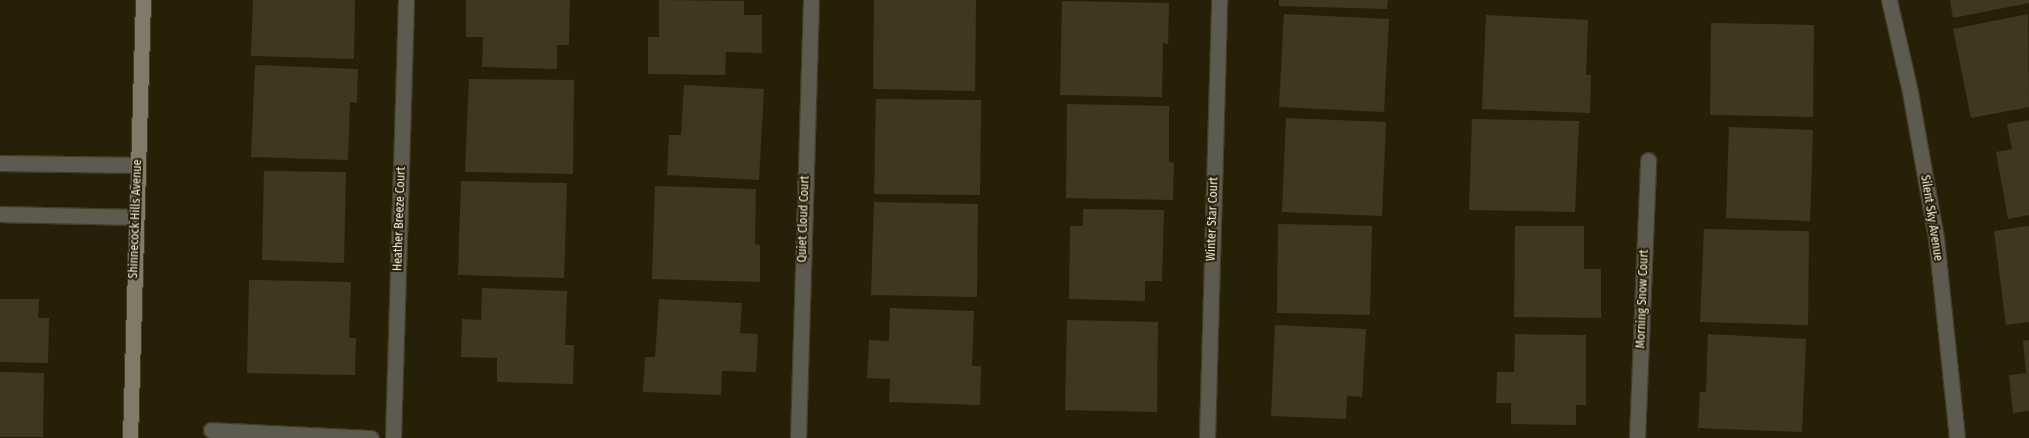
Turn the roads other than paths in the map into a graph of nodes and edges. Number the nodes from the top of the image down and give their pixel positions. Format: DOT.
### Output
graph roads {
  1 [pos="142,0"];
  2 [pos="406,0"];
  3 [pos="811,0"];
  4 [pos="1220,0"];
  5 [pos="1889,0"];
  6 [pos="1648,160"];
  7 [pos="0,163"];
  8 [pos="138,165"];
  9 [pos="0,214"];
  10 [pos="136,217"];
  11 [pos="211,430"];
  12 [pos="130,438"];
  13 [pos="371,438"];
  14 [pos="393,438"];
  15 [pos="798,438"];
  16 [pos="1207,438"];
  17 [pos="1637,438"];
  18 [pos="1957,438"];
  1 -- 8 [label="street, Shinnecock Hills Avenue"];
  2 -- 14 [label="street, Heather Breeze Court"];
  3 -- 15 [label="street, Quiet Cloud Court"];
  4 -- 16 [label="street, Winter Star Court"];
  5 -- 18 [label="street, Silent Sky Avenue"];
  6 -- 17 [label="street, Morning Snow Court"];
  7 -- 8 [label="street"];
  8 -- 10 [label="street, Shinnecock Hills Avenue"];
  9 -- 10 [label="street"];
  10 -- 12 [label="street, Shinnecock Hills Avenue"];
  11 -- 13 [label="street"];
}
